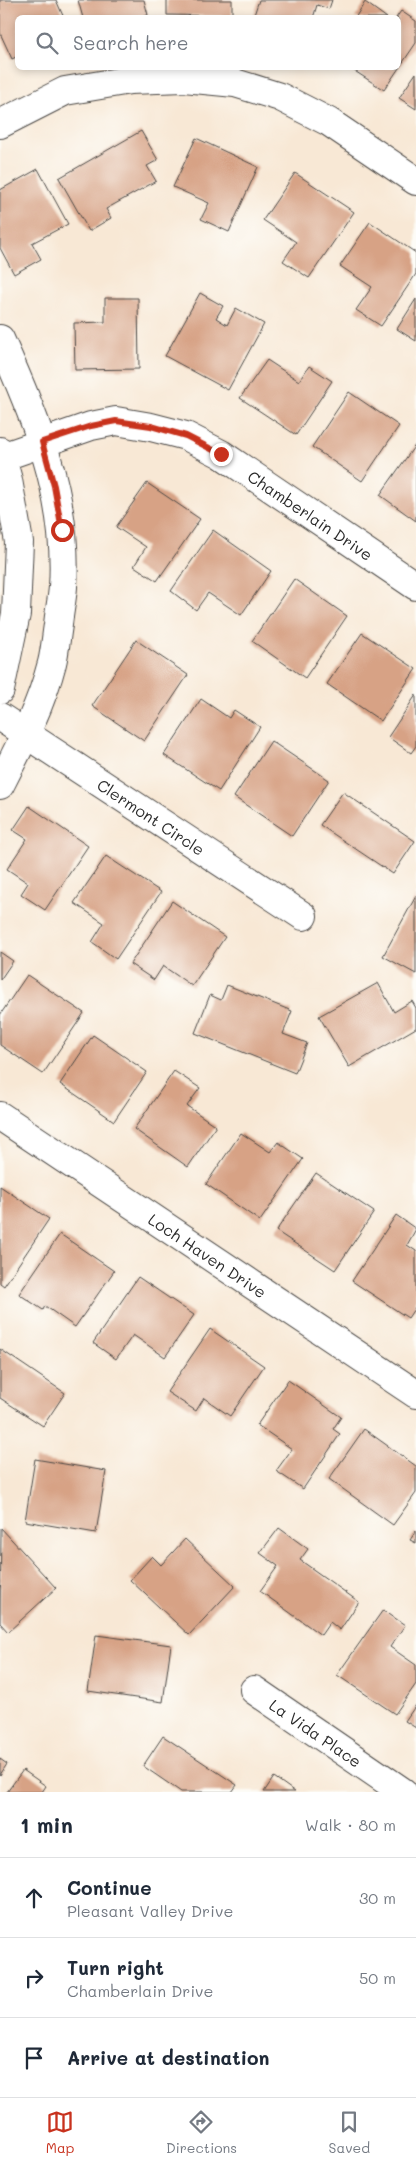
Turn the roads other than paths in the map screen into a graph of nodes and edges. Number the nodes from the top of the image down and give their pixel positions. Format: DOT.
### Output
graph roads {
  1 [pos="0,124"];
  2 [pos="416,181"];
  3 [pos="0,340"];
  4 [pos="42,442"];
  5 [pos="1,454"];
  6 [pos="416,586"];
  7 [pos="0,690"];
  8 [pos="0,717"];
  9 [pos="27,734"];
  10 [pos="0,785"];
  11 [pos="303,916"];
  12 [pos="0,1116"];
  13 [pos="416,1394"];
  14 [pos="254,1690"];
  15 [pos="404,1792"];
  1 -- 2 [label="street"];
  3 -- 4 [label="street"];
  4 -- 5 [label="street, Chamberlain Drive"];
  4 -- 6 [label="street, Chamberlain Drive"];
  4 -- 9 [label="street"];
  5 -- 7 [label="street"];
  8 -- 9 [label="street, Clermont Circle"];
  9 -- 10 [label="street"];
  9 -- 11 [label="street, Clermont Circle"];
  12 -- 13 [label="street, Loch Haven Drive"];
  14 -- 15 [label="street, La Vida Place"];
}
